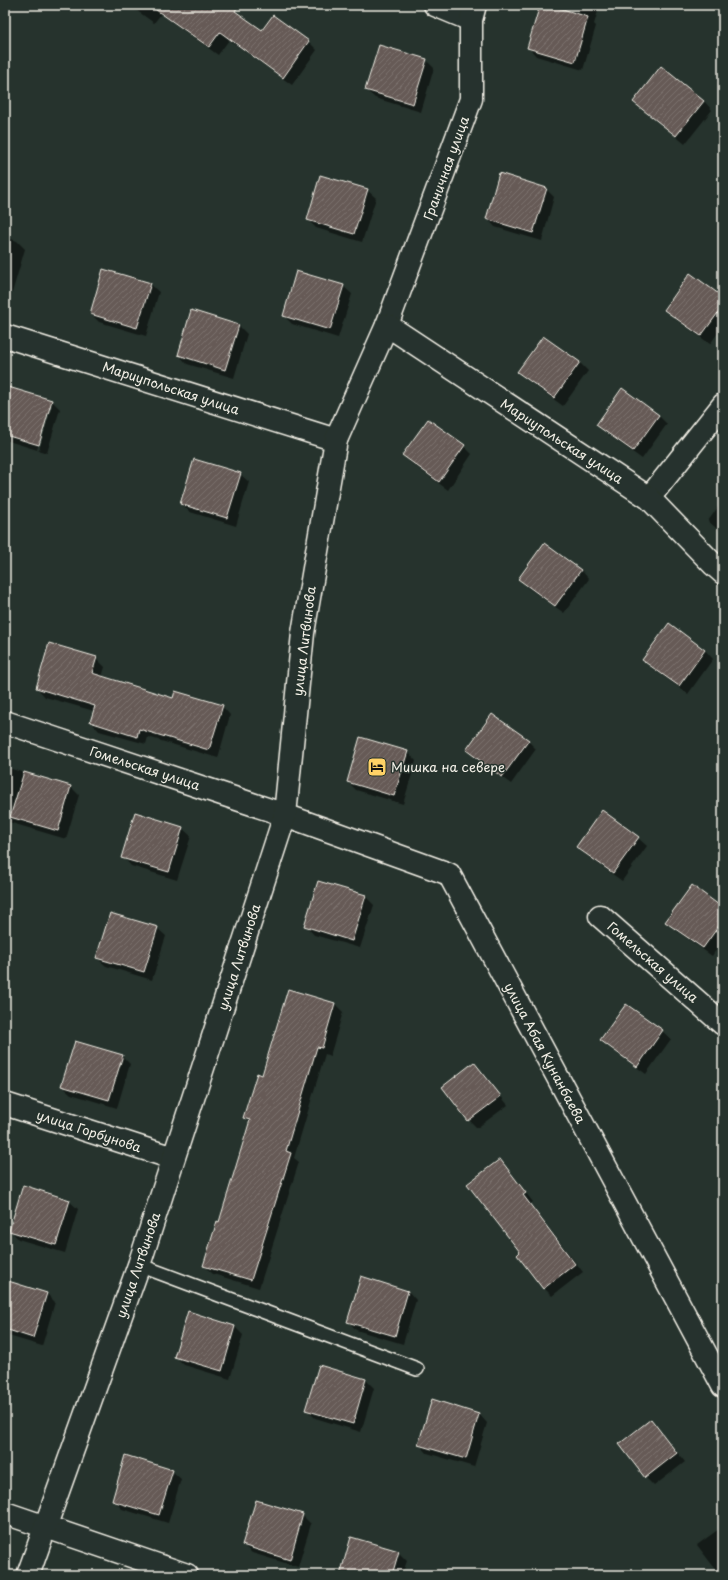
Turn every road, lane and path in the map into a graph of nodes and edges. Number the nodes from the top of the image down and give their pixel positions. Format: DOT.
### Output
graph roads {
  1 [pos="435,5"];
  2 [pos="473,13"];
  3 [pos="387,325"];
  4 [pos="5,336"];
  5 [pos="723,405"];
  6 [pos="336,440"];
  7 [pos="649,498"];
  8 [pos="723,572"];
  9 [pos="5,722"];
  10 [pos="285,815"];
  11 [pos="600,916"];
  12 [pos="723,1024"];
  13 [pos="5,1104"];
  14 [pos="173,1158"];
  15 [pos="139,1265"];
  16 [pos="418,1369"];
  17 [pos="723,1386"];
  18 [pos="5,1513"];
  19 [pos="45,1526"];
  20 [pos="28,1575"];
  21 [pos="187,1575"];
  1 -- 2 [label="street"];
  2 -- 3 [label="street, Граничная улица"];
  3 -- 6 [label="street, улица Литвинова"];
  3 -- 7 [label="street, Мариупольская улица"];
  4 -- 6 [label="street, Мариупольская улица"];
  5 -- 7 [label="street"];
  6 -- 10 [label="street, улица Литвинова"];
  7 -- 8 [label="street, Мариупольская улица"];
  9 -- 10 [label="street, Гомельская улица"];
  10 -- 14 [label="street, улица Литвинова"];
  10 -- 17 [label="street, улица Абая Кунанбаева"];
  11 -- 12 [label="street, Гомельская улица"];
  13 -- 14 [label="street, улица Горбунова"];
  14 -- 15 [label="street, улица Литвинова"];
  15 -- 16 [label="lane"];
  15 -- 19 [label="street, улица Литвинова"];
  18 -- 19 [label="street"];
  19 -- 20 [label="street, улица Литвинова"];
  19 -- 21 [label="street"];
}
